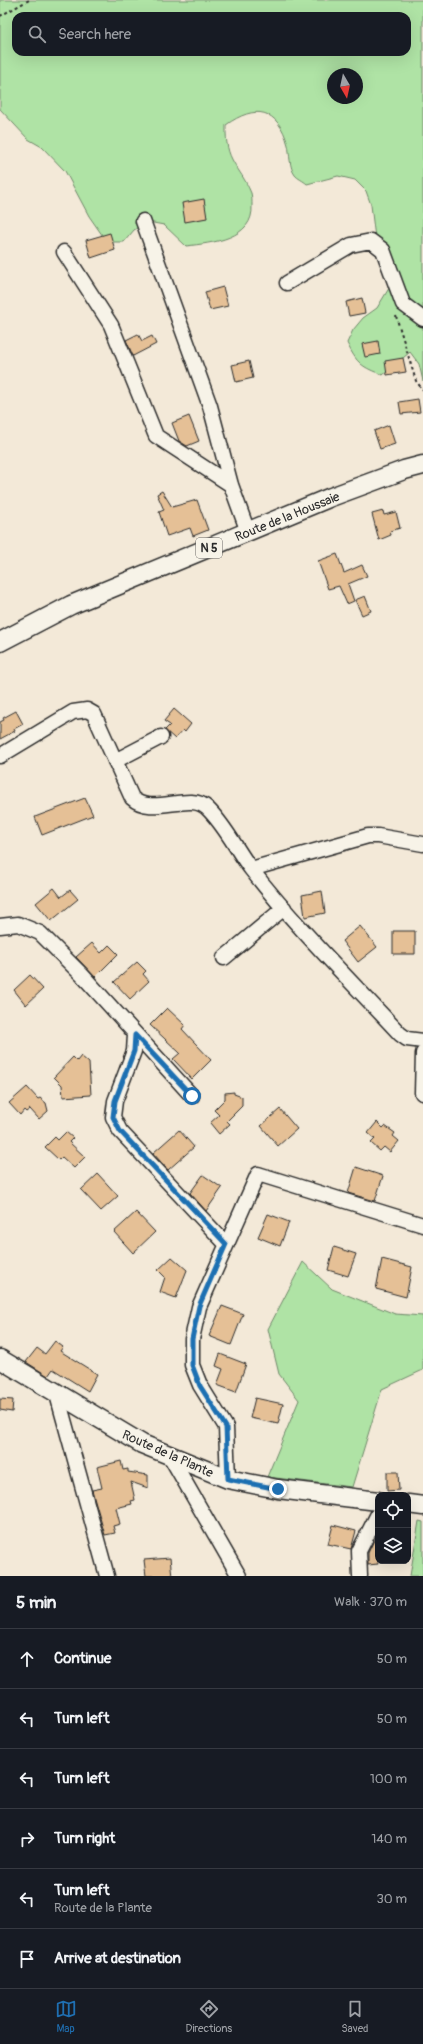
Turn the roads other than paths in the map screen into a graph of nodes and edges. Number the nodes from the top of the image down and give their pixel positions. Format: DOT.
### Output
graph roads {
  1 [pos="143,221"];
  2 [pos="64,252"];
  3 [pos="287,283"];
  4 [pos="423,319"];
  5 [pos="423,465"];
  6 [pos="231,485"];
  7 [pos="248,532"];
  8 [pos="0,642"];
  9 [pos="161,737"];
  10 [pos="0,756"];
  11 [pos="115,761"];
  12 [pos="423,844"];
  13 [pos="251,869"];
  14 [pos="284,908"];
  15 [pos="0,926"];
  16 [pos="224,958"];
  17 [pos="135,1035"];
  18 [pos="423,1041"];
  19 [pos="423,1053"];
  20 [pos="422,1093"];
  21 [pos="192,1096"];
  22 [pos="423,1225"];
  23 [pos="226,1244"];
  24 [pos="0,1359"];
  25 [pos="56,1391"];
  26 [pos="170,1456"];
  27 [pos="228,1479"];
  28 [pos="375,1501"];
  29 [pos="411,1504"];
  30 [pos="423,1506"];
  31 [pos="375,1520"];
  32 [pos="107,1576"];
  33 [pos="239,1576"];
  34 [pos="360,1576"];
  1 -- 6 [label="street"];
  2 -- 6 [label="street"];
  3 -- 4 [label="street"];
  5 -- 7 [label="main road, Route de la Houssaie / N 5"];
  6 -- 7 [label="street"];
  7 -- 8 [label="main road, Route de la Houssaie / N 5"];
  9 -- 11 [label="street"];
  10 -- 11 [label="street"];
  11 -- 13 [label="street"];
  12 -- 13 [label="street"];
  13 -- 14 [label="street"];
  14 -- 16 [label="street"];
  14 -- 18 [label="street"];
  15 -- 17 [label="street"];
  17 -- 21 [label="street"];
  17 -- 23 [label="street"];
  19 -- 20 [label="street"];
  22 -- 23 [label="street"];
  23 -- 27 [label="street"];
  24 -- 25 [label="main road, Route de la Plante"];
  25 -- 26 [label="main road, Route de la Plante"];
  25 -- 32 [label="street"];
  26 -- 27 [label="main road, Route de la Plante"];
  26 -- 33 [label="street"];
  27 -- 28 [label="main road, Route de la Plante"];
  29 -- 30 [label="main road"];
  31 -- 34 [label="street"];
}
